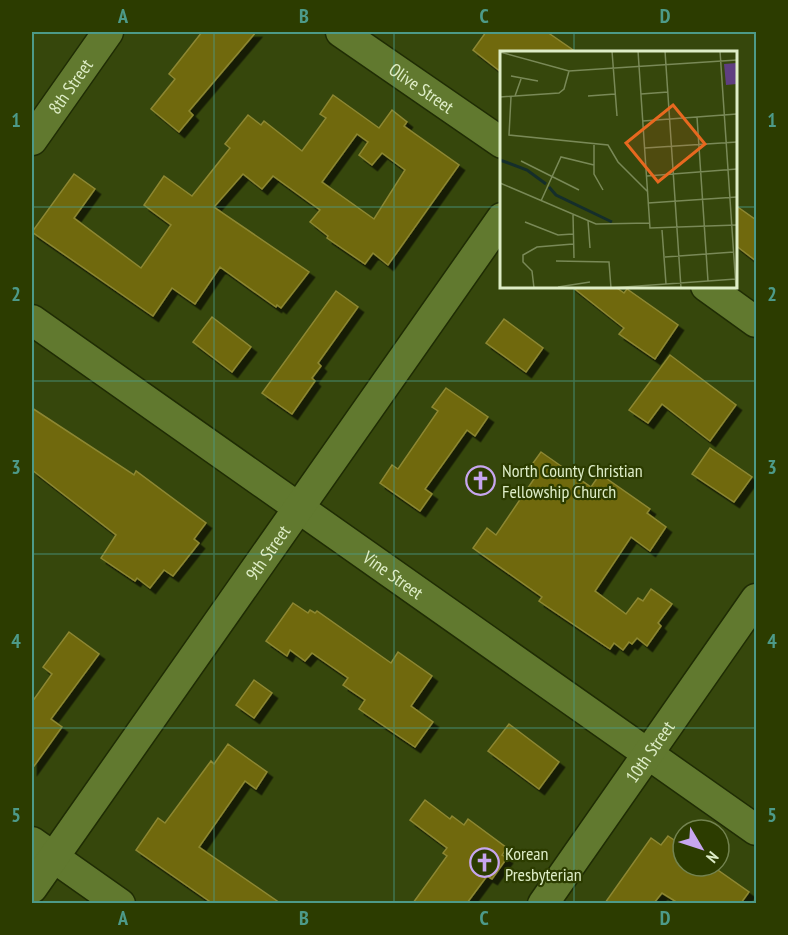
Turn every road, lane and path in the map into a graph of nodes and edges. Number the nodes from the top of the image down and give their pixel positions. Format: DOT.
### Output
graph roads {
  1 [pos="108,32"];
  2 [pos="341,32"];
  3 [pos="32,140"];
  4 [pos="500,142"];
  5 [pos="500,219"];
  6 [pos="709,288"];
  7 [pos="32,320"];
  8 [pos="756,322"];
  9 [pos="298,508"];
  10 [pos="756,599"];
  11 [pos="648,754"];
  12 [pos="756,830"];
  13 [pos="42,849"];
  14 [pos="32,888"];
  15 [pos="120,903"];
  16 [pos="543,903"];
  1 -- 3 [label="street, 8th Street"];
  2 -- 4 [label="street, Olive Street"];
  5 -- 9 [label="street, 9th Street"];
  6 -- 8 [label="street"];
  7 -- 9 [label="street, Vine Street"];
  9 -- 11 [label="street, Vine Street"];
  9 -- 13 [label="street, 9th Street"];
  10 -- 11 [label="street, 10th Street"];
  11 -- 12 [label="street, Vine Street"];
  11 -- 16 [label="street, 10th Street"];
  13 -- 14 [label="street, 9th Street"];
  13 -- 15 [label="street"];
}
